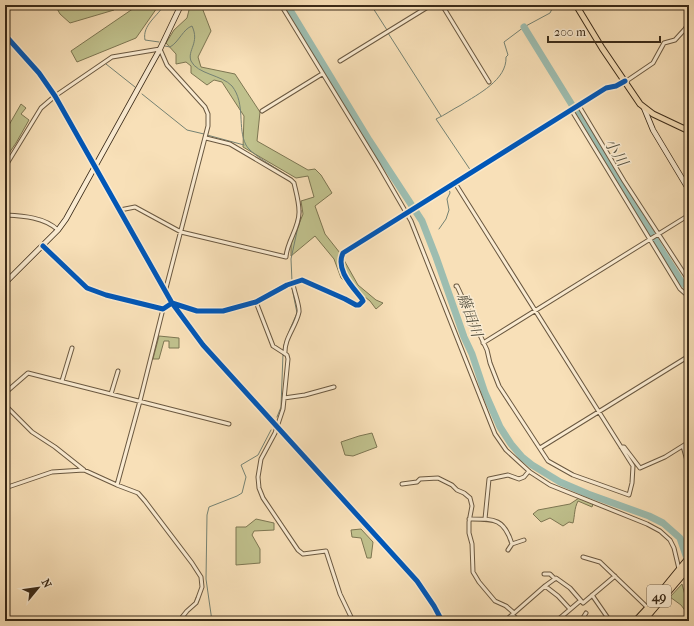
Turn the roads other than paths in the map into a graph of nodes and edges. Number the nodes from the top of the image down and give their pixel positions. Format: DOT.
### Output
graph roads {
  1 [pos="181,5"];
  2 [pos="281,5"];
  3 [pos="432,5"];
  4 [pos="442,5"];
  5 [pos="576,5"];
  6 [pos="689,23"];
  7 [pos="5,35"];
  8 [pos="160,49"];
  9 [pos="340,62"];
  10 [pos="322,74"];
  11 [pos="625,81"];
  12 [pos="490,82"];
  13 [pos="55,96"];
  14 [pos="579,106"];
  15 [pos="644,108"];
  16 [pos="262,111"];
  17 [pos="572,111"];
  18 [pos="689,124"];
  19 [pos="682,128"];
  20 [pos="689,130"];
  21 [pos="206,138"];
  22 [pos="96,166"];
  23 [pos="5,167"];
  24 [pos="455,183"];
  25 [pos="689,189"];
  26 [pos="120,210"];
  27 [pos="406,213"];
  28 [pos="5,215"];
  29 [pos="689,215"];
  30 [pos="58,230"];
  31 [pos="181,232"];
  32 [pos="658,235"];
  33 [pos="649,240"];
  34 [pos="43,246"];
  35 [pos="689,281"];
  36 [pos="5,283"];
  37 [pos="293,284"];
  38 [pos="456,286"];
  39 [pos="165,292"];
  40 [pos="689,297"];
  41 [pos="256,302"];
  42 [pos="172,303"];
  43 [pos="163,309"];
  44 [pos="535,310"];
  45 [pos="483,343"];
  46 [pos="72,348"];
  47 [pos="285,354"];
  48 [pos="689,356"];
  49 [pos="118,371"];
  50 [pos="62,381"];
  51 [pos="334,387"];
  52 [pos="5,393"];
  53 [pos="111,394"];
  54 [pos="284,398"];
  55 [pos="140,402"];
  56 [pos="5,405"];
  57 [pos="598,412"];
  58 [pos="229,424"];
  59 [pos="277,426"];
  60 [pos="689,442"];
  61 [pos="683,446"];
  62 [pos="621,447"];
  63 [pos="540,448"];
  64 [pos="689,468"];
  65 [pos="84,470"];
  66 [pos="529,471"];
  67 [pos="402,484"];
  68 [pos="117,485"];
  69 [pos="5,488"];
  70 [pos="469,519"];
  71 [pos="485,519"];
  72 [pos="524,540"];
  73 [pos="512,544"];
  74 [pos="508,550"];
  75 [pos="583,557"];
  76 [pos="689,558"];
  77 [pos="689,567"];
  78 [pos="681,571"];
  79 [pos="544,574"];
  80 [pos="615,576"];
  81 [pos="555,579"];
  82 [pos="545,586"];
  83 [pos="592,595"];
  84 [pos="580,601"];
  85 [pos="648,608"];
  86 [pos="570,609"];
  87 [pos="586,613"];
  88 [pos="513,614"];
  89 [pos="179,621"];
  90 [pos="353,621"];
  91 [pos="442,621"];
  92 [pos="505,621"];
  93 [pos="520,621"];
  94 [pos="553,621"];
  95 [pos="559,621"];
  96 [pos="581,621"];
  97 [pos="610,621"];
  98 [pos="636,621"];
  99 [pos="643,621"];
  1 -- 8 [label="street"];
  2 -- 10 [label="street"];
  3 -- 9 [label="street"];
  4 -- 12 [label="street"];
  5 -- 11 [label="main road"];
  6 -- 11 [label="street"];
  7 -- 13 [label="street"];
  8 -- 13 [label="street"];
  8 -- 21 [label="street"];
  8 -- 22 [label="street"];
  10 -- 16 [label="street"];
  10 -- 27 [label="street"];
  11 -- 14 [label="street"];
  11 -- 15 [label="main road"];
  13 -- 22 [label="street"];
  13 -- 23 [label="street"];
  14 -- 17 [label="street"];
  14 -- 32 [label="street"];
  15 -- 19 [label="main road"];
  15 -- 25 [label="street"];
  17 -- 24 [label="street"];
  17 -- 33 [label="street"];
  18 -- 19 [label="street"];
  19 -- 20 [label="main road"];
  21 -- 31 [label="street"];
  21 -- 31 [label="street"];
  22 -- 26 [label="street"];
  22 -- 30 [label="street"];
  24 -- 27 [label="street"];
  24 -- 44 [label="street"];
  26 -- 31 [label="street"];
  26 -- 39 [label="street"];
  27 -- 37 [label="street"];
  27 -- 66 [label="street"];
  28 -- 30 [label="street"];
  29 -- 32 [label="street"];
  30 -- 34 [label="street"];
  31 -- 39 [label="street"];
  32 -- 33 [label="street"];
  32 -- 35 [label="street"];
  33 -- 40 [label="street"];
  33 -- 44 [label="street"];
  34 -- 36 [label="street"];
  34 -- 43 [label="street"];
  37 -- 41 [label="street"];
  37 -- 47 [label="street"];
  38 -- 45 [label="street"];
  39 -- 42 [label="street"];
  41 -- 42 [label="street"];
  41 -- 47 [label="street"];
  42 -- 43 [label="street"];
  42 -- 59 [label="street"];
  43 -- 55 [label="street"];
  44 -- 45 [label="street"];
  44 -- 57 [label="street"];
  45 -- 63 [label="street"];
  46 -- 50 [label="street"];
  47 -- 54 [label="street"];
  48 -- 57 [label="street"];
  49 -- 53 [label="street"];
  50 -- 52 [label="street"];
  50 -- 53 [label="street"];
  51 -- 54 [label="street"];
  53 -- 55 [label="street"];
  54 -- 59 [label="street"];
  55 -- 58 [label="street"];
  55 -- 68 [label="street"];
  56 -- 65 [label="street"];
  57 -- 62 [label="street"];
  57 -- 63 [label="street"];
  59 -- 90 [label="street"];
  59 -- 91 [label="street"];
  60 -- 61 [label="street"];
  61 -- 62 [label="street"];
  61 -- 64 [label="street"];
  62 -- 63 [label="street"];
  65 -- 68 [label="street"];
  65 -- 69 [label="street"];
  66 -- 71 [label="street"];
  66 -- 78 [label="street"];
  67 -- 70 [label="street"];
  68 -- 89 [label="street"];
  70 -- 71 [label="street"];
  70 -- 88 [label="street"];
  71 -- 73 [label="street"];
  72 -- 73 [label="street"];
  73 -- 74 [label="street"];
  75 -- 80 [label="street"];
  76 -- 78 [label="highway, 49"];
  77 -- 78 [label="highway, 49"];
  78 -- 85 [label="highway, 49"];
  78 -- 99 [label="highway, 49"];
  79 -- 81 [label="street"];
  80 -- 83 [label="street"];
  80 -- 85 [label="street"];
  81 -- 82 [label="street"];
  81 -- 84 [label="street"];
  82 -- 86 [label="street"];
  82 -- 88 [label="street"];
  83 -- 84 [label="street"];
  83 -- 97 [label="street"];
  84 -- 86 [label="street"];
  85 -- 98 [label="highway, 49"];
  86 -- 95 [label="street"];
  87 -- 96 [label="street"];
  88 -- 92 [label="street"];
  88 -- 93 [label="street"];
  94 -- 95 [label="street"];
}
